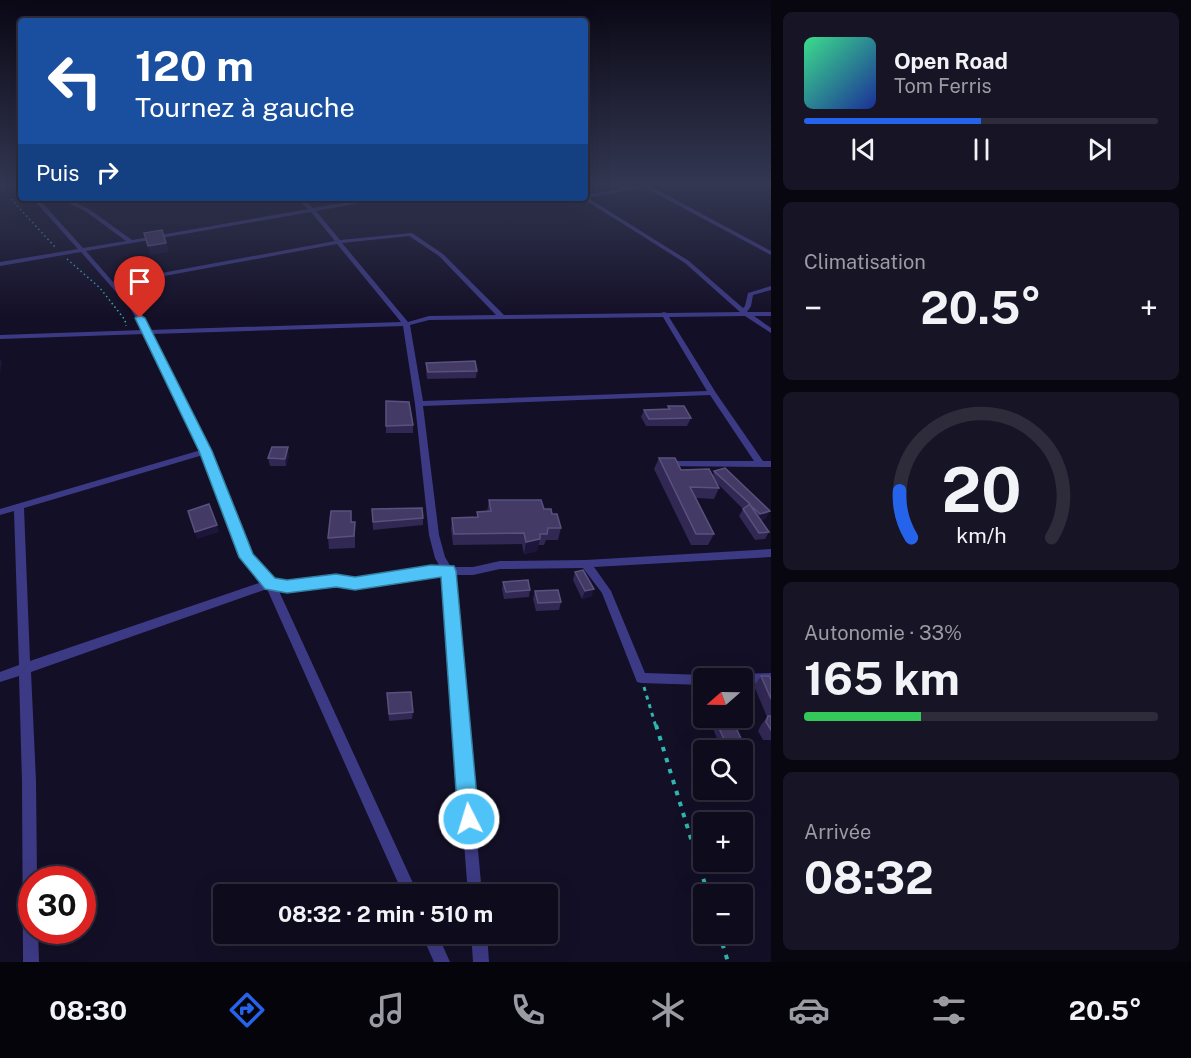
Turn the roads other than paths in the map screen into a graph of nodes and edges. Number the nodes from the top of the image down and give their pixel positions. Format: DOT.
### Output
graph roads {
  1 [pos="64,229"];
  2 [pos="112,229"];
  3 [pos="205,229"];
  4 [pos="327,229"];
  5 [pos="635,229"];
  6 [pos="726,229"];
  7 [pos="130,242"];
  8 [pos="338,242"];
  9 [pos="83,249"];
  10 [pos="771,253"];
  11 [pos="0,264"];
  12 [pos="112,284"];
  13 [pos="770,288"];
  14 [pos="745,313"];
  15 [pos="664,314"];
  16 [pos="771,314"];
  17 [pos="503,318"];
  18 [pos="405,324"];
  19 [pos="145,331"];
  20 [pos="771,331"];
  21 [pos="0,337"];
  22 [pos="712,393"];
  23 [pos="419,404"];
  24 [pos="206,451"];
  25 [pos="760,464"];
  26 [pos="771,464"];
  27 [pos="659,465"];
  28 [pos="19,507"];
  29 [pos="0,512"];
  30 [pos="771,553"];
  31 [pos="586,564"];
  32 [pos="448,571"];
  33 [pos="270,584"];
  34 [pos="25,669"];
  35 [pos="0,676"];
  36 [pos="771,678"];
  37 [pos="753,679"];
  38 [pos="693,680"];
  39 [pos="406,884"];
  40 [pos="474,884"];
  41 [pos="434,944"];
  42 [pos="480,944"];
  43 [pos="31,962"];
  44 [pos="442,962"];
  45 [pos="481,962"];
  1 -- 9 [label="street"];
  2 -- 7 [label="street"];
  3 -- 7 [label="street"];
  4 -- 8 [label="street"];
  5 -- 14 [label="street"];
  6 -- 10 [label="street"];
  7 -- 9 [label="street"];
  8 -- 12 [label="street"];
  8 -- 17 [label="street"];
  8 -- 18 [label="street"];
  9 -- 11 [label="street"];
  9 -- 12 [label="street"];
  12 -- 19 [label="street"];
  13 -- 14 [label="street"];
  14 -- 15 [label="street"];
  14 -- 16 [label="street"];
  14 -- 20 [label="street"];
  15 -- 17 [label="street"];
  15 -- 22 [label="street"];
  17 -- 18 [label="street"];
  18 -- 19 [label="street"];
  18 -- 23 [label="street"];
  19 -- 21 [label="street"];
  19 -- 24 [label="street"];
  22 -- 23 [label="street"];
  22 -- 25 [label="street"];
  23 -- 32 [label="street"];
  24 -- 28 [label="street"];
  24 -- 33 [label="street"];
  25 -- 26 [label="street"];
  25 -- 27 [label="street"];
  28 -- 29 [label="street"];
  28 -- 34 [label="street"];
  30 -- 31 [label="street"];
  31 -- 32 [label="street"];
  31 -- 38 [label="street"];
  32 -- 33 [label="street"];
  32 -- 40 [label="street"];
  33 -- 34 [label="street"];
  33 -- 39 [label="street"];
  34 -- 35 [label="street"];
  34 -- 43 [label="street"];
  36 -- 37 [label="street"];
  41 -- 44 [label="street"];
  42 -- 45 [label="street"];
}
